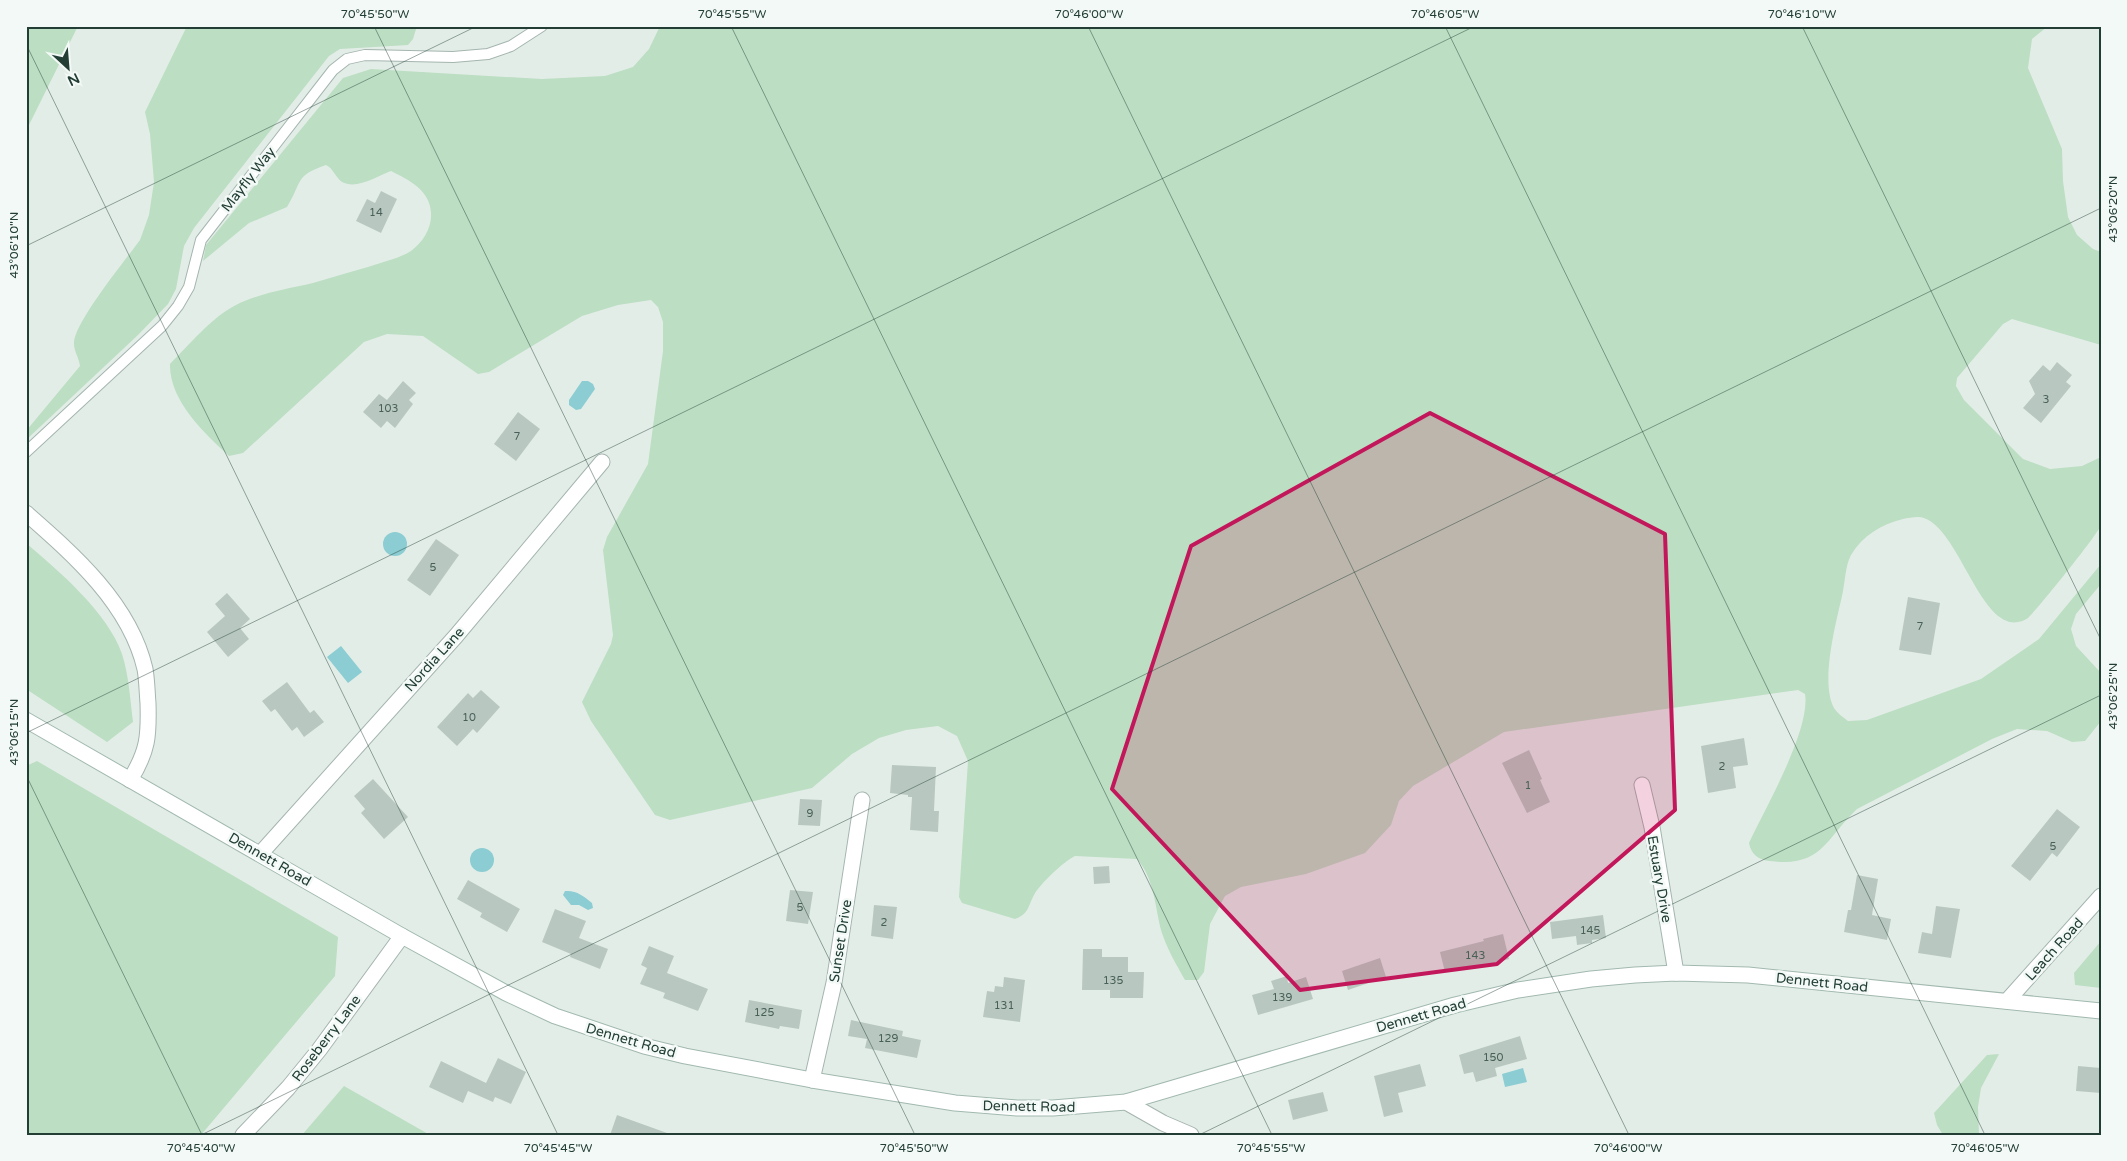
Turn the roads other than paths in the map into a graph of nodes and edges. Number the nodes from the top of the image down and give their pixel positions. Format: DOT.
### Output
graph roads {
  1 [pos="542,26"];
  2 [pos="26,452"];
  3 [pos="602,462"];
  4 [pos="26,513"];
  5 [pos="26,720"];
  6 [pos="130,780"];
  7 [pos="1642,785"];
  8 [pos="862,800"];
  9 [pos="261,853"];
  10 [pos="2101,896"];
  11 [pos="402,936"];
  12 [pos="1676,973"];
  13 [pos="2007,1001"];
  14 [pos="2101,1011"];
  15 [pos="812,1080"];
  16 [pos="1126,1102"];
  17 [pos="243,1135"];
  18 [pos="1191,1135"];
  1 -- 2 [label="lane, Mayfly Way"];
  3 -- 9 [label="street, Nordia Lane"];
  4 -- 6 [label="street"];
  5 -- 6 [label="street, Dennett Road"];
  6 -- 9 [label="street, Dennett Road"];
  7 -- 12 [label="street, Estuary Drive"];
  8 -- 15 [label="street, Sunset Drive"];
  9 -- 11 [label="street, Dennett Road"];
  10 -- 13 [label="street, Leach Road"];
  11 -- 15 [label="street, Dennett Road"];
  11 -- 17 [label="street, Roseberry Lane"];
  12 -- 13 [label="street, Dennett Road"];
  12 -- 16 [label="street, Dennett Road"];
  13 -- 14 [label="street, Dennett Road"];
  15 -- 16 [label="street, Dennett Road"];
  16 -- 18 [label="street"];
}
